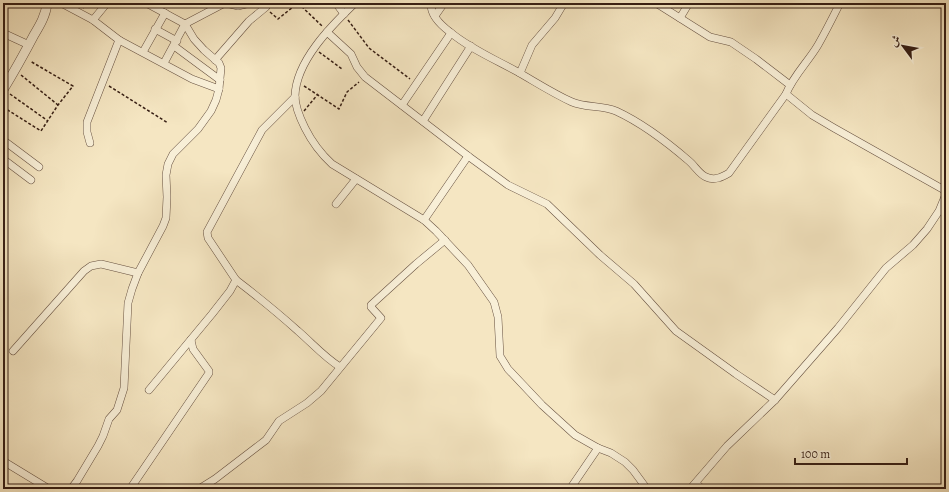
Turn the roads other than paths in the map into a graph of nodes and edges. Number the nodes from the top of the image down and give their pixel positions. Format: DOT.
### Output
graph roads {
  1 [pos="47,3"];
  2 [pos="61,3"];
  3 [pos="107,3"];
  4 [pos="146,3"];
  5 [pos="225,3"];
  6 [pos="250,3"];
  7 [pos="336,3"];
  8 [pos="355,3"];
  9 [pos="431,3"];
  10 [pos="444,3"];
  11 [pos="564,3"];
  12 [pos="656,3"];
  13 [pos="689,3"];
  14 [pos="840,3"];
  15 [pos="266,7"];
  16 [pos="165,13"];
  17 [pos="344,14"];
  18 [pos="435,16"];
  19 [pos="680,18"];
  20 [pos="93,20"];
  21 [pos="185,24"];
  22 [pos="155,30"];
  23 [pos="327,32"];
  24 [pos="3,33"];
  25 [pos="451,33"];
  26 [pos="119,40"];
  27 [pos="175,44"];
  28 [pos="29,45"];
  29 [pos="471,46"];
  30 [pos="143,52"];
  31 [pos="216,60"];
  32 [pos="164,63"];
  33 [pos="520,73"];
  34 [pos="220,80"];
  35 [pos="790,85"];
  36 [pos="219,89"];
  37 [pos="3,90"];
  38 [pos="786,94"];
  39 [pos="295,97"];
  40 [pos="402,105"];
  41 [pos="423,121"];
  42 [pos="3,140"];
  43 [pos="90,143"];
  44 [pos="468,156"];
  45 [pos="3,159"];
  46 [pos="39,167"];
  47 [pos="356,179"];
  48 [pos="31,180"];
  49 [pos="946,191"];
  50 [pos="946,194"];
  51 [pos="336,204"];
  52 [pos="424,220"];
  53 [pos="445,240"];
  54 [pos="138,273"];
  55 [pos="236,280"];
  56 [pos="191,340"];
  57 [pos="13,350"];
  58 [pos="340,367"];
  59 [pos="149,390"];
  60 [pos="775,400"];
  61 [pos="598,448"];
  62 [pos="3,462"];
  63 [pos="696,483"];
  64 [pos="49,489"];
  65 [pos="71,489"];
  66 [pos="130,489"];
  67 [pos="199,489"];
  68 [pos="570,489"];
  69 [pos="647,489"];
  70 [pos="690,489"];
  71 [pos="702,489"];
  1 -- 28 [label="street"];
  2 -- 20 [label="street"];
  3 -- 20 [label="street"];
  4 -- 16 [label="street"];
  5 -- 6 [label="street"];
  5 -- 21 [label="street"];
  7 -- 17 [label="street"];
  8 -- 17 [label="street"];
  9 -- 18 [label="street"];
  10 -- 18 [label="street"];
  11 -- 33 [label="street"];
  12 -- 19 [label="street"];
  13 -- 19 [label="street"];
  14 -- 35 [label="street"];
  15 -- 31 [label="street"];
  16 -- 21 [label="street"];
  16 -- 22 [label="street"];
  17 -- 23 [label="street"];
  18 -- 25 [label="street"];
  19 -- 35 [label="street"];
  20 -- 26 [label="street"];
  21 -- 27 [label="street"];
  21 -- 31 [label="street"];
  22 -- 27 [label="street"];
  22 -- 30 [label="street"];
  23 -- 39 [label="street"];
  23 -- 40 [label="street"];
  24 -- 28 [label="street"];
  25 -- 29 [label="street"];
  25 -- 40 [label="street"];
  26 -- 30 [label="street"];
  26 -- 43 [label="street"];
  27 -- 32 [label="street"];
  27 -- 34 [label="street"];
  28 -- 37 [label="street"];
  29 -- 33 [label="street"];
  29 -- 41 [label="street"];
  30 -- 32 [label="street"];
  31 -- 34 [label="street"];
  32 -- 36 [label="street"];
  33 -- 38 [label="street"];
  34 -- 36 [label="street"];
  35 -- 38 [label="street"];
  36 -- 54 [label="street"];
  38 -- 49 [label="street"];
  39 -- 47 [label="street"];
  39 -- 55 [label="street"];
  40 -- 41 [label="street"];
  41 -- 44 [label="street"];
  42 -- 46 [label="street"];
  44 -- 52 [label="street"];
  44 -- 60 [label="street"];
  45 -- 48 [label="street"];
  47 -- 51 [label="street"];
  47 -- 52 [label="street"];
  50 -- 60 [label="street"];
  52 -- 53 [label="street"];
  53 -- 58 [label="street"];
  53 -- 61 [label="street"];
  54 -- 57 [label="street"];
  54 -- 65 [label="street"];
  55 -- 56 [label="street"];
  55 -- 58 [label="street"];
  56 -- 59 [label="street"];
  56 -- 66 [label="street"];
  58 -- 67 [label="street"];
  60 -- 63 [label="street"];
  61 -- 68 [label="street"];
  61 -- 69 [label="street"];
  62 -- 64 [label="street"];
  63 -- 70 [label="street"];
  63 -- 71 [label="street"];
}
